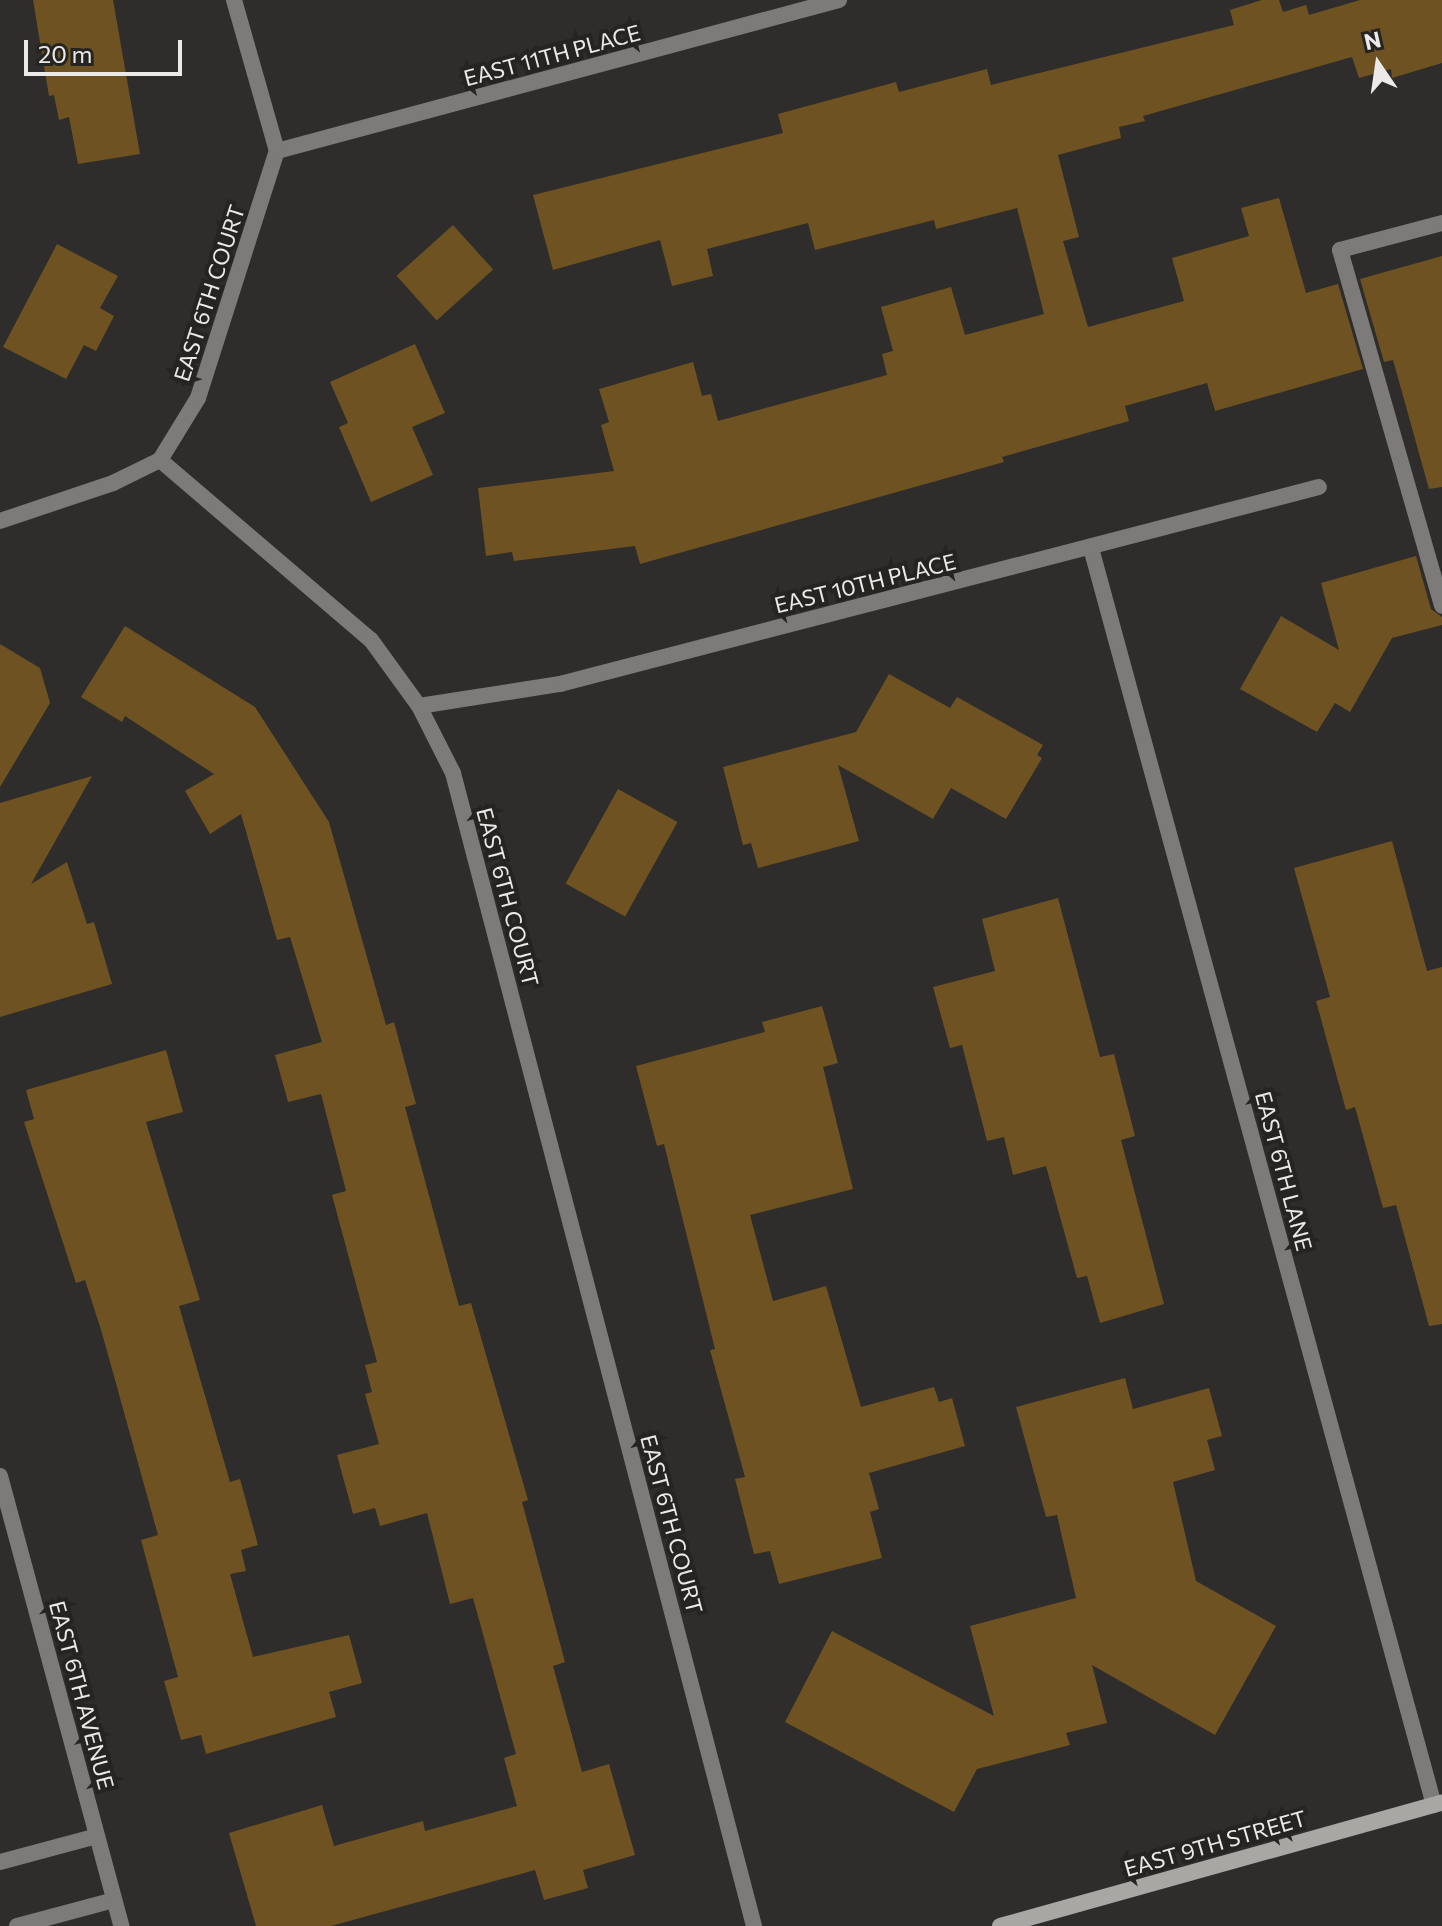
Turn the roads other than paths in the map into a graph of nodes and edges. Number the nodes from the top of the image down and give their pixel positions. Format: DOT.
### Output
graph roads {
  1 [pos="234,0"];
  2 [pos="839,0"];
  3 [pos="277,151"];
  4 [pos="1442,223"];
  5 [pos="160,460"];
  6 [pos="1319,487"];
  7 [pos="0,521"];
  8 [pos="1091,548"];
  9 [pos="1442,606"];
  10 [pos="419,706"];
  11 [pos="0,1478"];
  12 [pos="1438,1804"];
  13 [pos="97,1836"];
  14 [pos="0,1862"];
  15 [pos="114,1900"];
  16 [pos="1057,1918"];
  17 [pos="17,1926"];
  18 [pos="121,1926"];
  19 [pos="754,1926"];
  20 [pos="1000,1926"];
  1 -- 3 [label="street"];
  2 -- 3 [label="street, EAST 11TH PLACE"];
  3 -- 5 [label="street, EAST 6TH COURT"];
  4 -- 9 [label="street"];
  5 -- 7 [label="street"];
  5 -- 10 [label="street, EAST 6TH COURT"];
  6 -- 8 [label="street, EAST 10TH PLACE"];
  8 -- 10 [label="street, EAST 10TH PLACE"];
  8 -- 12 [label="street, EAST 6TH LANE"];
  10 -- 19 [label="street, EAST 6TH COURT"];
  11 -- 13 [label="street, EAST 6TH AVENUE"];
  12 -- 16 [label="main road, EAST 9TH STREET"];
  13 -- 14 [label="street"];
  13 -- 15 [label="street, EAST 6TH AVENUE"];
  15 -- 17 [label="street"];
  15 -- 18 [label="street, EAST 6TH AVENUE"];
  16 -- 20 [label="main road, EAST 9TH STREET"];
}
